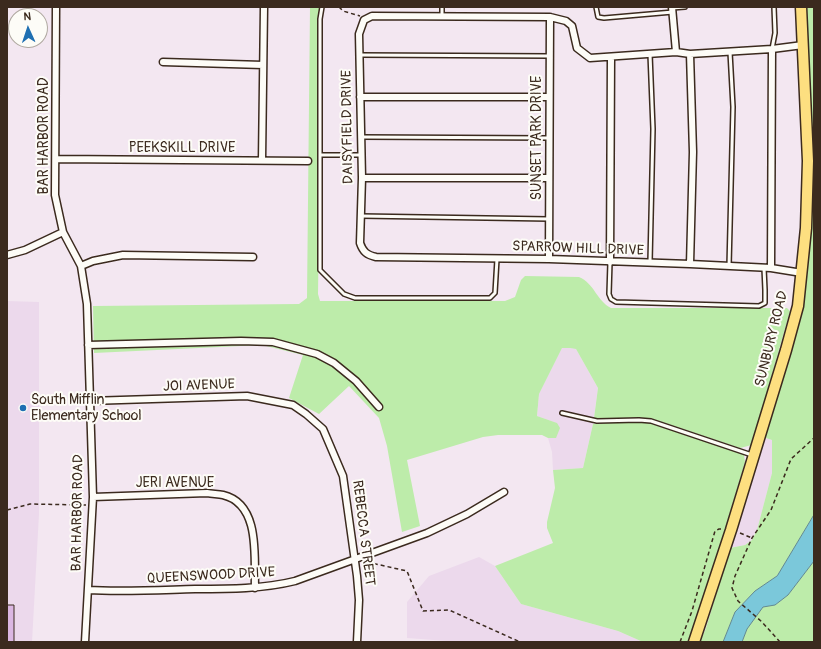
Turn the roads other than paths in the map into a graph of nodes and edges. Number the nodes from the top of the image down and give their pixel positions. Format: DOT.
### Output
graph roads {
  1 [pos="56,7"];
  2 [pos="264,7"];
  3 [pos="322,7"];
  4 [pos="442,7"];
  5 [pos="596,7"];
  6 [pos="685,7"];
  7 [pos="774,7"];
  8 [pos="801,7"];
  9 [pos="672,9"];
  10 [pos="442,16"];
  11 [pos="550,17"];
  12 [pos="803,45"];
  13 [pos="772,49"];
  14 [pos="730,51"];
  15 [pos="676,52"];
  16 [pos="650,54"];
  17 [pos="690,54"];
  18 [pos="360,55"];
  19 [pos="550,56"];
  20 [pos="611,57"];
  21 [pos="163,62"];
  22 [pos="263,65"];
  23 [pos="360,97"];
  24 [pos="549,97"];
  25 [pos="361,137"];
  26 [pos="549,138"];
  27 [pos="320,155"];
  28 [pos="361,155"];
  29 [pos="56,159"];
  30 [pos="262,160"];
  31 [pos="308,161"];
  32 [pos="362,178"];
  33 [pos="549,178"];
  34 [pos="360,216"];
  35 [pos="549,218"];
  36 [pos="63,232"];
  37 [pos="360,243"];
  38 [pos="7,255"];
  39 [pos="253,257"];
  40 [pos="497,258"];
  41 [pos="549,259"];
  42 [pos="610,262"];
  43 [pos="650,263"];
  44 [pos="690,264"];
  45 [pos="81,266"];
  46 [pos="729,266"];
  47 [pos="764,268"];
  48 [pos="772,268"];
  49 [pos="802,273"];
  50 [pos="88,345"];
  51 [pos="90,400"];
  52 [pos="379,407"];
  53 [pos="562,413"];
  54 [pos="306,414"];
  55 [pos="754,456"];
  56 [pos="504,492"];
  57 [pos="93,497"];
  58 [pos="355,560"];
  59 [pos="255,588"];
  60 [pos="88,590"];
  61 [pos="85,642"];
  62 [pos="357,642"];
  63 [pos="694,642"];
  1 -- 29 [label="street, BAR HARBOR ROAD"];
  2 -- 22 [label="street"];
  3 -- 27 [label="lane"];
  4 -- 10 [label="lane"];
  5 -- 9 [label="lane"];
  6 -- 9 [label="lane"];
  7 -- 13 [label="lane"];
  8 -- 12 [label="main road, SUNBURY ROAD"];
  9 -- 15 [label="street"];
  10 -- 11 [label="street"];
  10 -- 18 [label="street, DAISYFIELD DRIVE"];
  11 -- 19 [label="street, SUNSET PARK DRIVE"];
  11 -- 20 [label="street"];
  12 -- 13 [label="street"];
  12 -- 49 [label="main road, SUNBURY ROAD"];
  13 -- 14 [label="street"];
  13 -- 48 [label="street"];
  14 -- 17 [label="street"];
  14 -- 46 [label="lane"];
  15 -- 16 [label="street"];
  15 -- 17 [label="street"];
  16 -- 20 [label="street"];
  16 -- 43 [label="lane"];
  17 -- 44 [label="street"];
  18 -- 19 [label="lane"];
  18 -- 23 [label="street, DAISYFIELD DRIVE"];
  19 -- 24 [label="street, SUNSET PARK DRIVE"];
  20 -- 42 [label="street"];
  21 -- 22 [label="street"];
  22 -- 30 [label="street"];
  23 -- 24 [label="street"];
  23 -- 25 [label="street, DAISYFIELD DRIVE"];
  24 -- 26 [label="street, SUNSET PARK DRIVE"];
  25 -- 26 [label="lane"];
  25 -- 28 [label="street, DAISYFIELD DRIVE"];
  26 -- 33 [label="street, SUNSET PARK DRIVE"];
  27 -- 28 [label="lane"];
  27 -- 40 [label="lane"];
  28 -- 32 [label="street, DAISYFIELD DRIVE"];
  29 -- 30 [label="street, PEEKSKILL DRIVE"];
  29 -- 36 [label="street, BAR HARBOR ROAD"];
  30 -- 31 [label="street, PEEKSKILL DRIVE"];
  32 -- 33 [label="street"];
  32 -- 34 [label="street, DAISYFIELD DRIVE"];
  33 -- 35 [label="street, SUNSET PARK DRIVE"];
  34 -- 35 [label="lane"];
  34 -- 37 [label="street, DAISYFIELD DRIVE"];
  35 -- 41 [label="street, SUNSET PARK DRIVE"];
  36 -- 38 [label="street"];
  36 -- 45 [label="street, BAR HARBOR ROAD"];
  37 -- 40 [label="street, SPARROW HILL DRIVE"];
  39 -- 45 [label="street"];
  40 -- 41 [label="street, SPARROW HILL DRIVE"];
  41 -- 42 [label="street, SPARROW HILL DRIVE"];
  42 -- 43 [label="street, SPARROW HILL DRIVE"];
  42 -- 47 [label="lane"];
  43 -- 44 [label="street, SPARROW HILL DRIVE"];
  44 -- 46 [label="street, SPARROW HILL DRIVE"];
  45 -- 50 [label="street, BAR HARBOR ROAD"];
  46 -- 47 [label="street, SPARROW HILL DRIVE"];
  47 -- 48 [label="street, SPARROW HILL DRIVE"];
  48 -- 49 [label="street, SPARROW HILL DRIVE"];
  49 -- 55 [label="main road, SUNBURY ROAD"];
  50 -- 51 [label="street, BAR HARBOR ROAD"];
  50 -- 52 [label="street"];
  51 -- 54 [label="street, JOI AVENUE"];
  51 -- 57 [label="street, BAR HARBOR ROAD"];
  53 -- 55 [label="lane"];
  54 -- 58 [label="street, REBECCA STREET"];
  55 -- 63 [label="main road, SUNBURY ROAD"];
  56 -- 58 [label="street, QUEENSWOOD DRIVE"];
  57 -- 59 [label="street, JERI AVENUE"];
  57 -- 60 [label="street, BAR HARBOR ROAD"];
  58 -- 59 [label="street, QUEENSWOOD DRIVE"];
  58 -- 62 [label="street, REBECCA STREET"];
  59 -- 60 [label="street, QUEENSWOOD DRIVE"];
  60 -- 61 [label="street, BAR HARBOR ROAD"];
}
